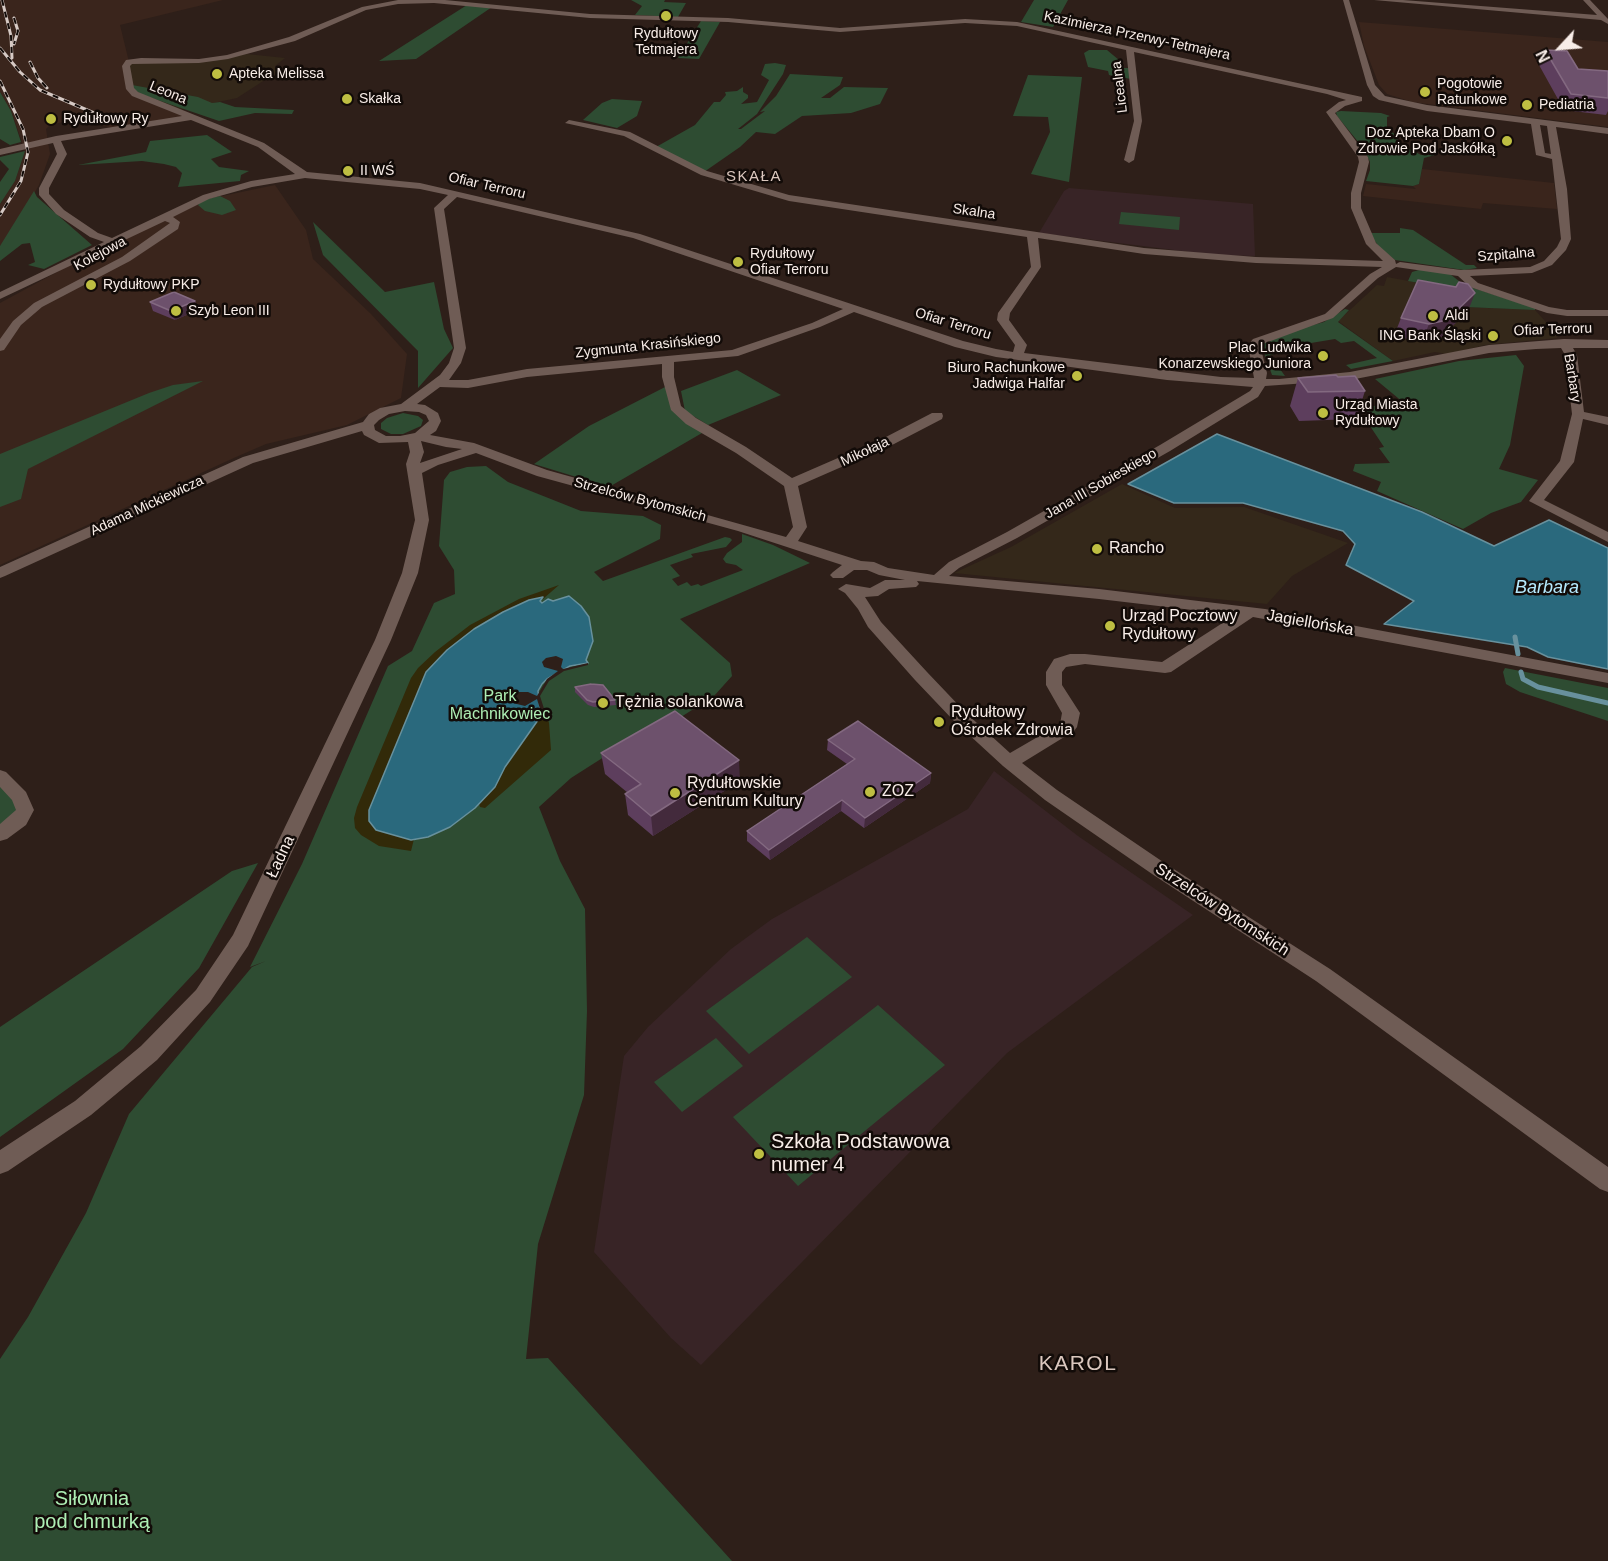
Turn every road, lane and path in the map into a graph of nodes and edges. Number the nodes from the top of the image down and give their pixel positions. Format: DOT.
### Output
graph roads {
  1 [pos="1346,0"];
  2 [pos="1377,0"];
  3 [pos="1586,0"];
  4 [pos="1606,20"];
  5 [pos="1129,47"];
  6 [pos="129,62"];
  7 [pos="1382,98"];
  8 [pos="1355,100"];
  9 [pos="191,117"];
  10 [pos="1535,122"];
  11 [pos="569,123"];
  12 [pos="1551,124"];
  13 [pos="1608,131"];
  14 [pos="56,139"];
  15 [pos="0,152"];
  16 [pos="1556,157"];
  17 [pos="1130,160"];
  18 [pos="305,175"];
  19 [pos="455,194"];
  20 [pos="469,197"];
  21 [pos="163,216"];
  22 [pos="440,217"];
  23 [pos="1032,234"];
  24 [pos="110,241"];
  25 [pos="1393,264"];
  26 [pos="1461,273"];
  27 [pos="0,296"];
  28 [pos="854,308"];
  29 [pos="1608,313"];
  30 [pos="6,317"];
  31 [pos="23,317"];
  32 [pos="1564,343"];
  33 [pos="1608,344"];
  34 [pos="0,347"];
  35 [pos="1017,356"];
  36 [pos="668,361"];
  37 [pos="439,383"];
  38 [pos="1260,383"];
  39 [pos="405,407"];
  40 [pos="428,410"];
  41 [pos="1578,414"];
  42 [pos="937,416"];
  43 [pos="1608,421"];
  44 [pos="431,428"];
  45 [pos="370,430"];
  46 [pos="416,437"];
  47 [pos="391,441"];
  48 [pos="473,447"];
  49 [pos="414,467"];
  50 [pos="791,484"];
  51 [pos="1608,538"];
  52 [pos="790,543"];
  53 [pos="812,552"];
  54 [pos="856,564"];
  55 [pos="0,573"];
  56 [pos="838,575"];
  57 [pos="938,580"];
  58 [pos="877,589"];
  59 [pos="1250,612"];
  60 [pos="1608,678"];
  61 [pos="1010,762"];
  62 [pos="0,776"];
  63 [pos="0,834"];
  64 [pos="0,1163"];
  65 [pos="1608,1180"];
  1 -- 7 [label="street"];
  2 -- 4 [label="street"];
  3 -- 4 [label="street"];
  5 -- 6 [label="street, Kazimierza Przerwy-Tetmajera"];
  5 -- 8 [label="street, Kazimierza Przerwy-Tetmajera"];
  5 -- 17 [label="street, Licealna"];
  6 -- 9 [label="street, Leona"];
  7 -- 8 [label="street"];
  7 -- 10 [label="street"];
  8 -- 25 [label="street"];
  9 -- 14 [label="street"];
  9 -- 18 [label="street, Ofiar Terroru"];
  10 -- 12 [label="street"];
  10 -- 16 [label="street"];
  11 -- 23 [label="street, Skalna"];
  12 -- 13 [label="street"];
  12 -- 16 [label="street, Szpitalna"];
  14 -- 15 [label="street"];
  14 -- 24 [label="street"];
  16 -- 26 [label="street, Szpitalna"];
  18 -- 19 [label="street, Ofiar Terroru"];
  18 -- 21 [label="street, Ofiar Terroru"];
  19 -- 20 [label="street, Ofiar Terroru"];
  19 -- 22 [label="street"];
  20 -- 22 [label="street"];
  20 -- 28 [label="street, Ofiar Terroru"];
  21 -- 24 [label="street, Ofiar Terroru"];
  21 -- 31 [label="street, Kolejowa"];
  22 -- 37 [label="street"];
  23 -- 25 [label="street, Skalna"];
  23 -- 35 [label="street"];
  24 -- 27 [label="street, Ofiar Terroru"];
  25 -- 26 [label="street, Szpitalna"];
  25 -- 38 [label="street"];
  26 -- 29 [label="street, Szpitalna"];
  28 -- 35 [label="street, Ofiar Terroru"];
  28 -- 36 [label="street, Zygmunta Krasińskiego"];
  30 -- 31 [label="street"];
  31 -- 34 [label="street, Kolejowa"];
  32 -- 33 [label="street, Ofiar Terroru"];
  32 -- 38 [label="street, Ofiar Terroru"];
  32 -- 41 [label="street, Barbary"];
  35 -- 38 [label="street, Ofiar Terroru"];
  36 -- 37 [label="street, Zygmunta Krasińskiego"];
  36 -- 50 [label="street"];
  37 -- 39 [label="street"];
  37 -- 40 [label="street"];
  38 -- 57 [label="street, Jana III Sobieskiego"];
  39 -- 40 [label="street"];
  39 -- 45 [label="street"];
  40 -- 44 [label="street"];
  41 -- 43 [label="street"];
  41 -- 51 [label="street, Barbary"];
  42 -- 50 [label="street, Mikołaja"];
  44 -- 46 [label="street"];
  44 -- 48 [label="street, Strzelców Bytomskich"];
  45 -- 47 [label="street"];
  45 -- 55 [label="street, Adama Mickiewicza"];
  46 -- 47 [label="street"];
  46 -- 48 [label="street, Strzelców Bytomskich"];
  46 -- 49 [label="street, Ładna"];
  47 -- 49 [label="street"];
  48 -- 49 [label="street"];
  48 -- 52 [label="street, Strzelców Bytomskich"];
  49 -- 64 [label="street, Ładna"];
  50 -- 52 [label="street"];
  52 -- 53 [label="street, Strzelców Bytomskich"];
  53 -- 54 [label="street"];
  53 -- 56 [label="street, Strzelców Bytomskich"];
  54 -- 56 [label="street"];
  54 -- 58 [label="street"];
  56 -- 58 [label="street, Strzelców Bytomskich"];
  57 -- 58 [label="street, Jagiellońska"];
  57 -- 59 [label="street, Jagiellońska"];
  58 -- 61 [label="street, Strzelców Bytomskich"];
  59 -- 60 [label="street, Jagiellońska"];
  59 -- 61 [label="street"];
  61 -- 65 [label="street, Strzelców Bytomskich"];
  62 -- 63 [label="street"];
}
